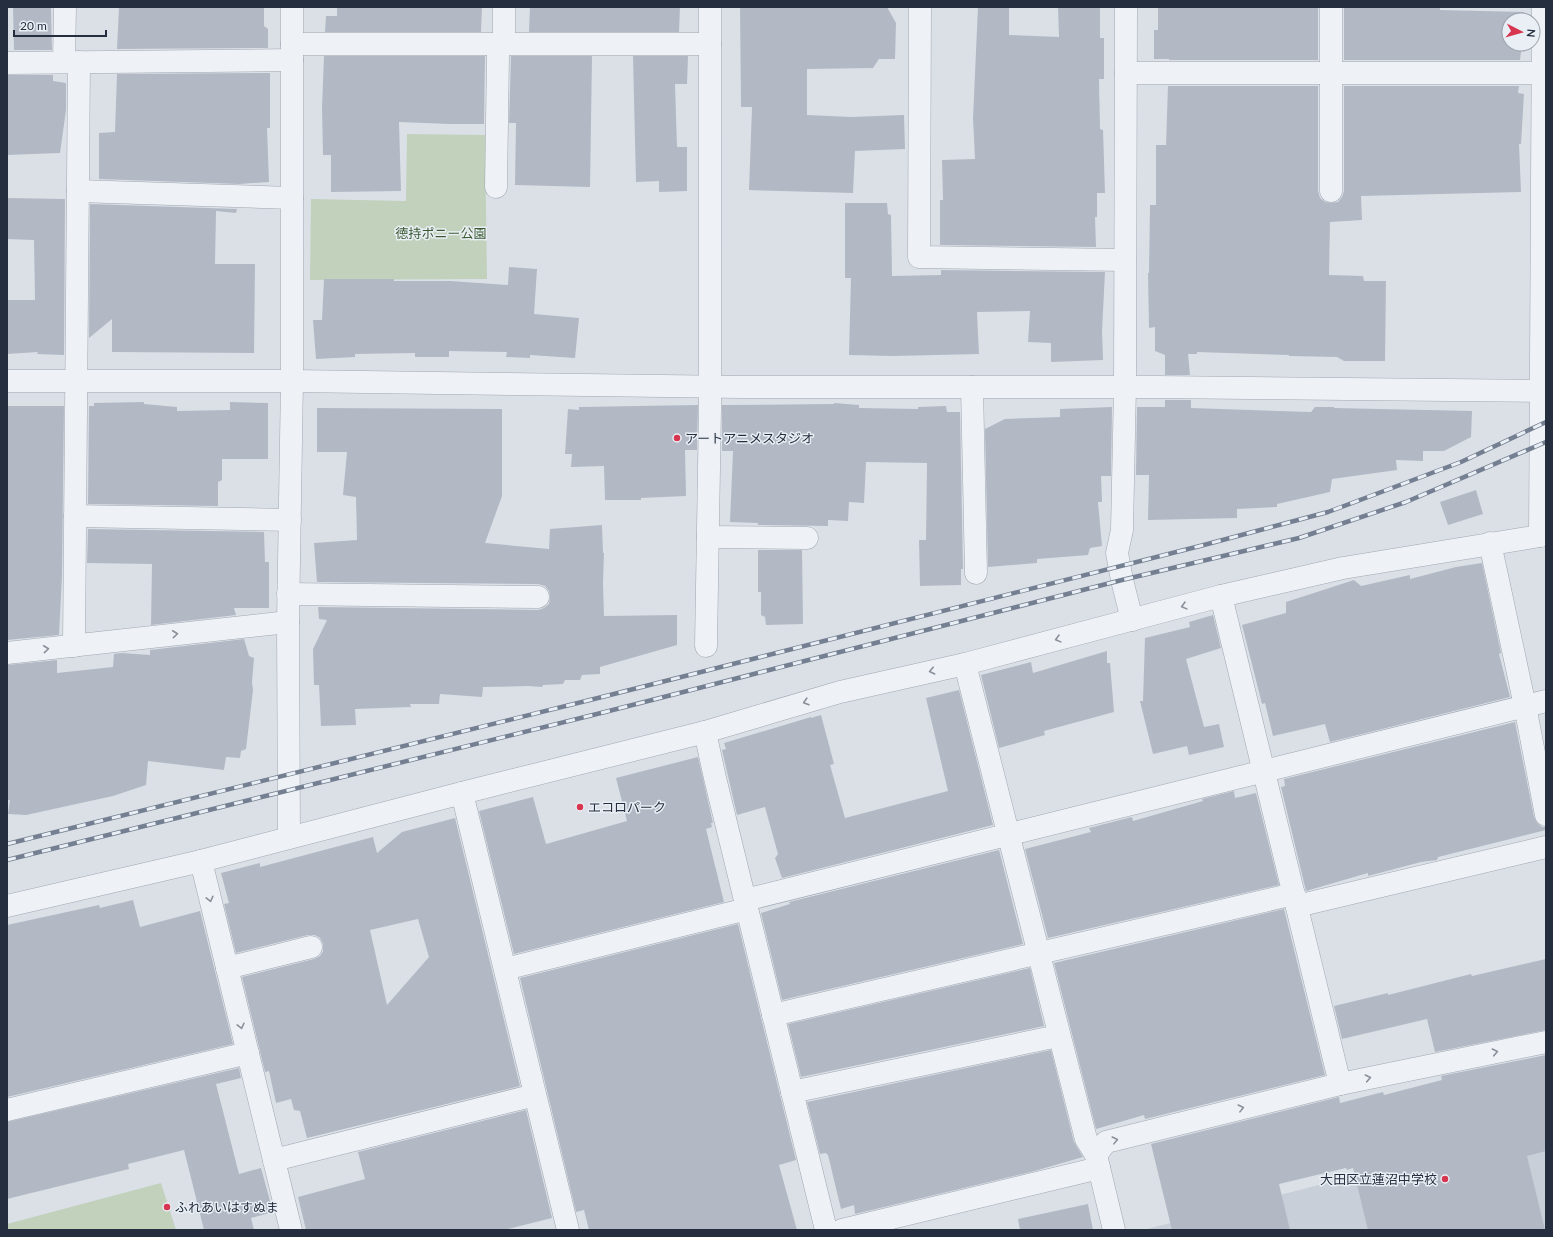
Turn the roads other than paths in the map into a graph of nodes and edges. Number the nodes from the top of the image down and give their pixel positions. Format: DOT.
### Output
graph roads {
  1 [pos="64,7"];
  2 [pos="292,7"];
  3 [pos="504,7"];
  4 [pos="710,7"];
  5 [pos="920,7"];
  6 [pos="1126,7"];
  7 [pos="1331,7"];
  8 [pos="1543,7"];
  9 [pos="501,44"];
  10 [pos="710,44"];
  11 [pos="292,52"];
  12 [pos="72,62"];
  13 [pos="7,63"];
  14 [pos="1126,73"];
  15 [pos="1331,73"];
  16 [pos="1543,73"];
  17 [pos="1544,132"];
  18 [pos="496,187"];
  19 [pos="78,191"];
  20 [pos="1331,191"];
  21 [pos="292,198"];
  22 [pos="1125,260"];
  23 [pos="1544,268"];
  24 [pos="76,380"];
  25 [pos="7,381"];
  26 [pos="292,381"];
  27 [pos="710,386"];
  28 [pos="972,387"];
  29 [pos="1124,387"];
  30 [pos="1544,391"];
  31 [pos="75,516"];
  32 [pos="290,520"];
  33 [pos="1543,535"];
  34 [pos="708,537"];
  35 [pos="807,538"];
  36 [pos="1490,543"];
  37 [pos="976,573"];
  38 [pos="288,594"];
  39 [pos="1221,596"];
  40 [pos="538,597"];
  41 [pos="1132,620"];
  42 [pos="288,622"];
  43 [pos="74,646"];
  44 [pos="706,646"];
  45 [pos="7,653"];
  46 [pos="965,664"];
  47 [pos="1536,703"];
  48 [pos="705,732"];
  49 [pos="1264,771"];
  50 [pos="462,793"];
  51 [pos="1546,815"];
  52 [pos="1008,834"];
  53 [pos="289,837"];
  54 [pos="1546,847"];
  55 [pos="201,862"];
  56 [pos="1296,900"];
  57 [pos="746,904"];
  58 [pos="7,906"];
  59 [pos="311,947"];
  60 [pos="1038,954"];
  61 [pos="227,968"];
  62 [pos="505,969"];
  63 [pos="773,1015"];
  64 [pos="1058,1036"];
  65 [pos="1546,1042"];
  66 [pos="248,1053"];
  67 [pos="1340,1084"];
  68 [pos="792,1092"];
  69 [pos="535,1095"];
  70 [pos="7,1110"];
  71 [pos="274,1160"];
  72 [pos="1097,1161"];
  73 [pos="563,1229"];
  74 [pos="291,1230"];
  75 [pos="826,1230"];
  76 [pos="842,1230"];
  77 [pos="1114,1230"];
  1 -- 12 [label="street"];
  2 -- 11 [label="street"];
  3 -- 9 [label="street"];
  4 -- 10 [label="street"];
  5 -- 22 [label="street"];
  6 -- 14 [label="street"];
  7 -- 15 [label="street"];
  8 -- 16 [label="street"];
  9 -- 10 [label="street"];
  9 -- 11 [label="street"];
  9 -- 18 [label="street"];
  10 -- 27 [label="street"];
  11 -- 12 [label="street"];
  11 -- 21 [label="street"];
  12 -- 13 [label="street"];
  12 -- 19 [label="street"];
  14 -- 15 [label="street"];
  14 -- 22 [label="street"];
  15 -- 16 [label="street"];
  15 -- 20 [label="street"];
  16 -- 17 [label="street"];
  17 -- 23 [label="street"];
  19 -- 21 [label="street"];
  19 -- 24 [label="street"];
  21 -- 26 [label="street"];
  22 -- 29 [label="street"];
  23 -- 30 [label="street"];
  24 -- 25 [label="street"];
  24 -- 26 [label="street"];
  24 -- 31 [label="street"];
  26 -- 27 [label="street"];
  26 -- 32 [label="street"];
  27 -- 28 [label="street"];
  27 -- 34 [label="street"];
  28 -- 29 [label="street"];
  28 -- 37 [label="street"];
  29 -- 30 [label="street"];
  29 -- 41 [label="street"];
  30 -- 33 [label="street"];
  31 -- 32 [label="street"];
  31 -- 43 [label="street"];
  32 -- 38 [label="street"];
  33 -- 36 [label="street"];
  34 -- 35 [label="street"];
  34 -- 44 [label="street"];
  36 -- 39 [label="street"];
  36 -- 47 [label="street"];
  38 -- 40 [label="street"];
  38 -- 42 [label="street"];
  39 -- 41 [label="street, one-way"];
  39 -- 49 [label="street"];
  41 -- 46 [label="street, one-way"];
  43 -- 42 [label="street, one-way"];
  42 -- 53 [label="street"];
  45 -- 43 [label="street, one-way"];
  46 -- 48 [label="street, one-way"];
  46 -- 52 [label="street"];
  47 -- 49 [label="street"];
  47 -- 51 [label="street"];
  48 -- 50 [label="street"];
  48 -- 57 [label="street"];
  49 -- 52 [label="street"];
  49 -- 56 [label="street"];
  50 -- 53 [label="street"];
  50 -- 62 [label="street"];
  52 -- 57 [label="street"];
  52 -- 60 [label="street"];
  53 -- 55 [label="street"];
  54 -- 56 [label="street"];
  55 -- 58 [label="street"];
  55 -- 61 [label="street, one-way"];
  56 -- 60 [label="street"];
  56 -- 67 [label="street"];
  57 -- 62 [label="street"];
  57 -- 63 [label="street"];
  59 -- 61 [label="street"];
  60 -- 63 [label="street"];
  60 -- 64 [label="street"];
  61 -- 66 [label="street, one-way"];
  62 -- 69 [label="street"];
  63 -- 68 [label="street"];
  64 -- 68 [label="street"];
  64 -- 72 [label="street"];
  67 -- 65 [label="street, one-way"];
  66 -- 70 [label="street"];
  66 -- 71 [label="street"];
  72 -- 67 [label="street, one-way"];
  68 -- 75 [label="street"];
  69 -- 71 [label="street"];
  69 -- 73 [label="street"];
  71 -- 74 [label="street"];
  72 -- 76 [label="street"];
  72 -- 77 [label="street"];
}
